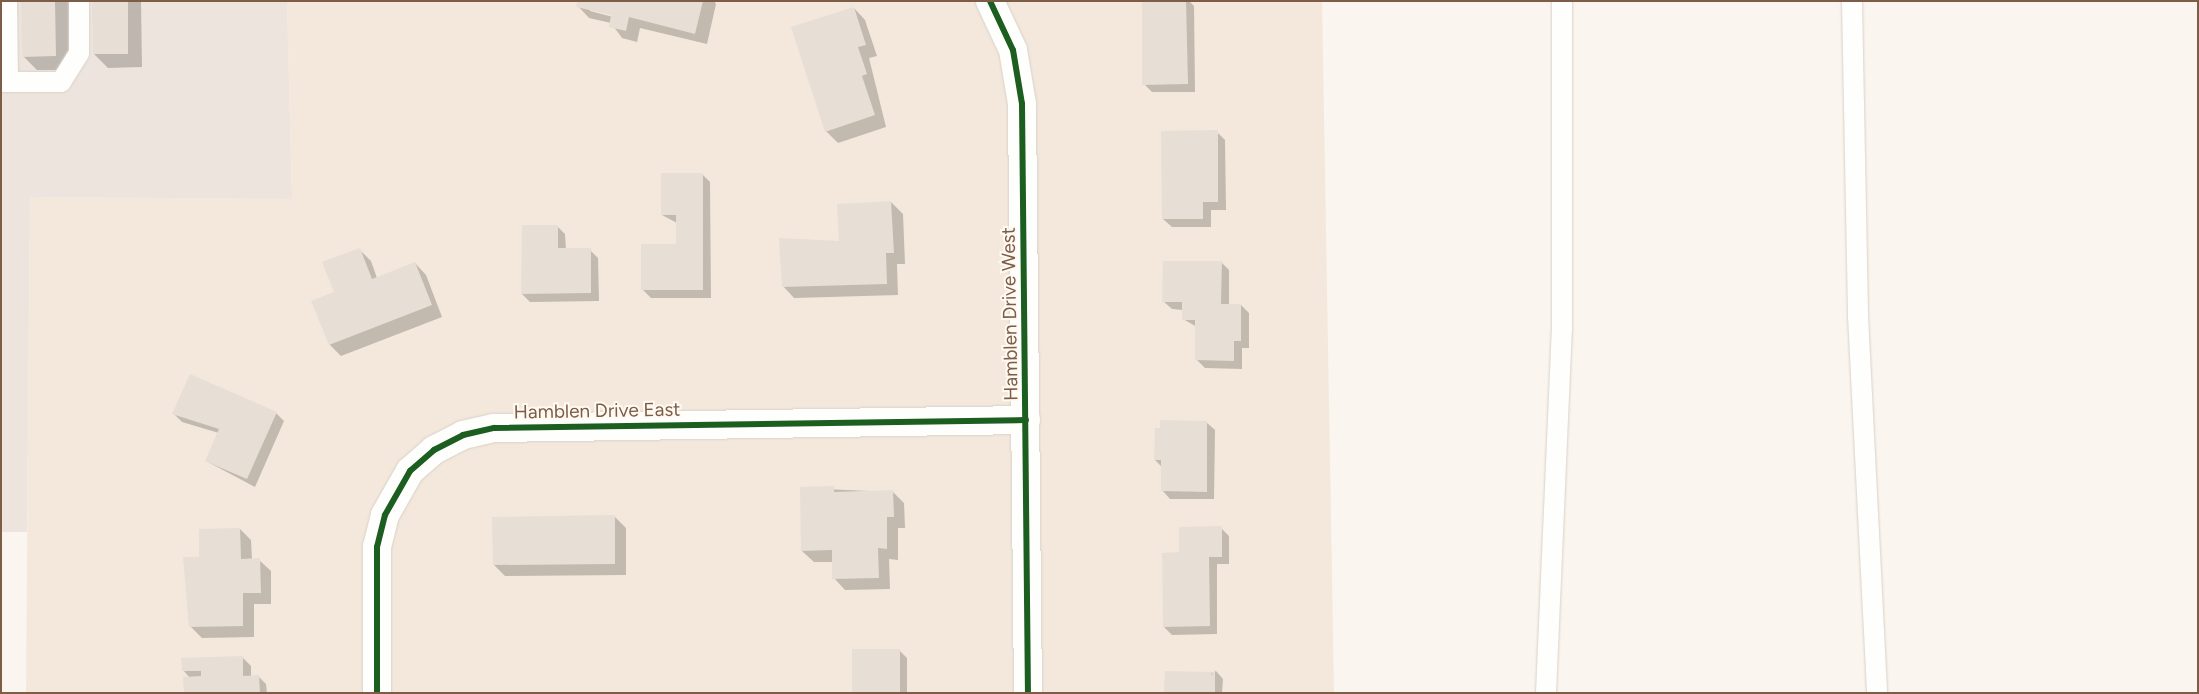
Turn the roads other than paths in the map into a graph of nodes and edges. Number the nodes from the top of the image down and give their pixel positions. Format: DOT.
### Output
graph roads {
  1 [pos="7,1"];
  2 [pos="79,1"];
  3 [pos="990,1"];
  4 [pos="1562,1"];
  5 [pos="1852,1"];
  6 [pos="5,82"];
  7 [pos="1026,420"];
  8 [pos="377,693"];
  9 [pos="1028,693"];
  10 [pos="1546,693"];
  11 [pos="1877,693"];
  1 -- 6 [label="lane"];
  2 -- 6 [label="lane"];
  3 -- 7 [label="street, Hamblen Drive West"];
  4 -- 10 [label="lane"];
  5 -- 11 [label="lane"];
  7 -- 8 [label="street, Hamblen Drive East"];
  7 -- 9 [label="street, Hamblen Drive West"];
}
